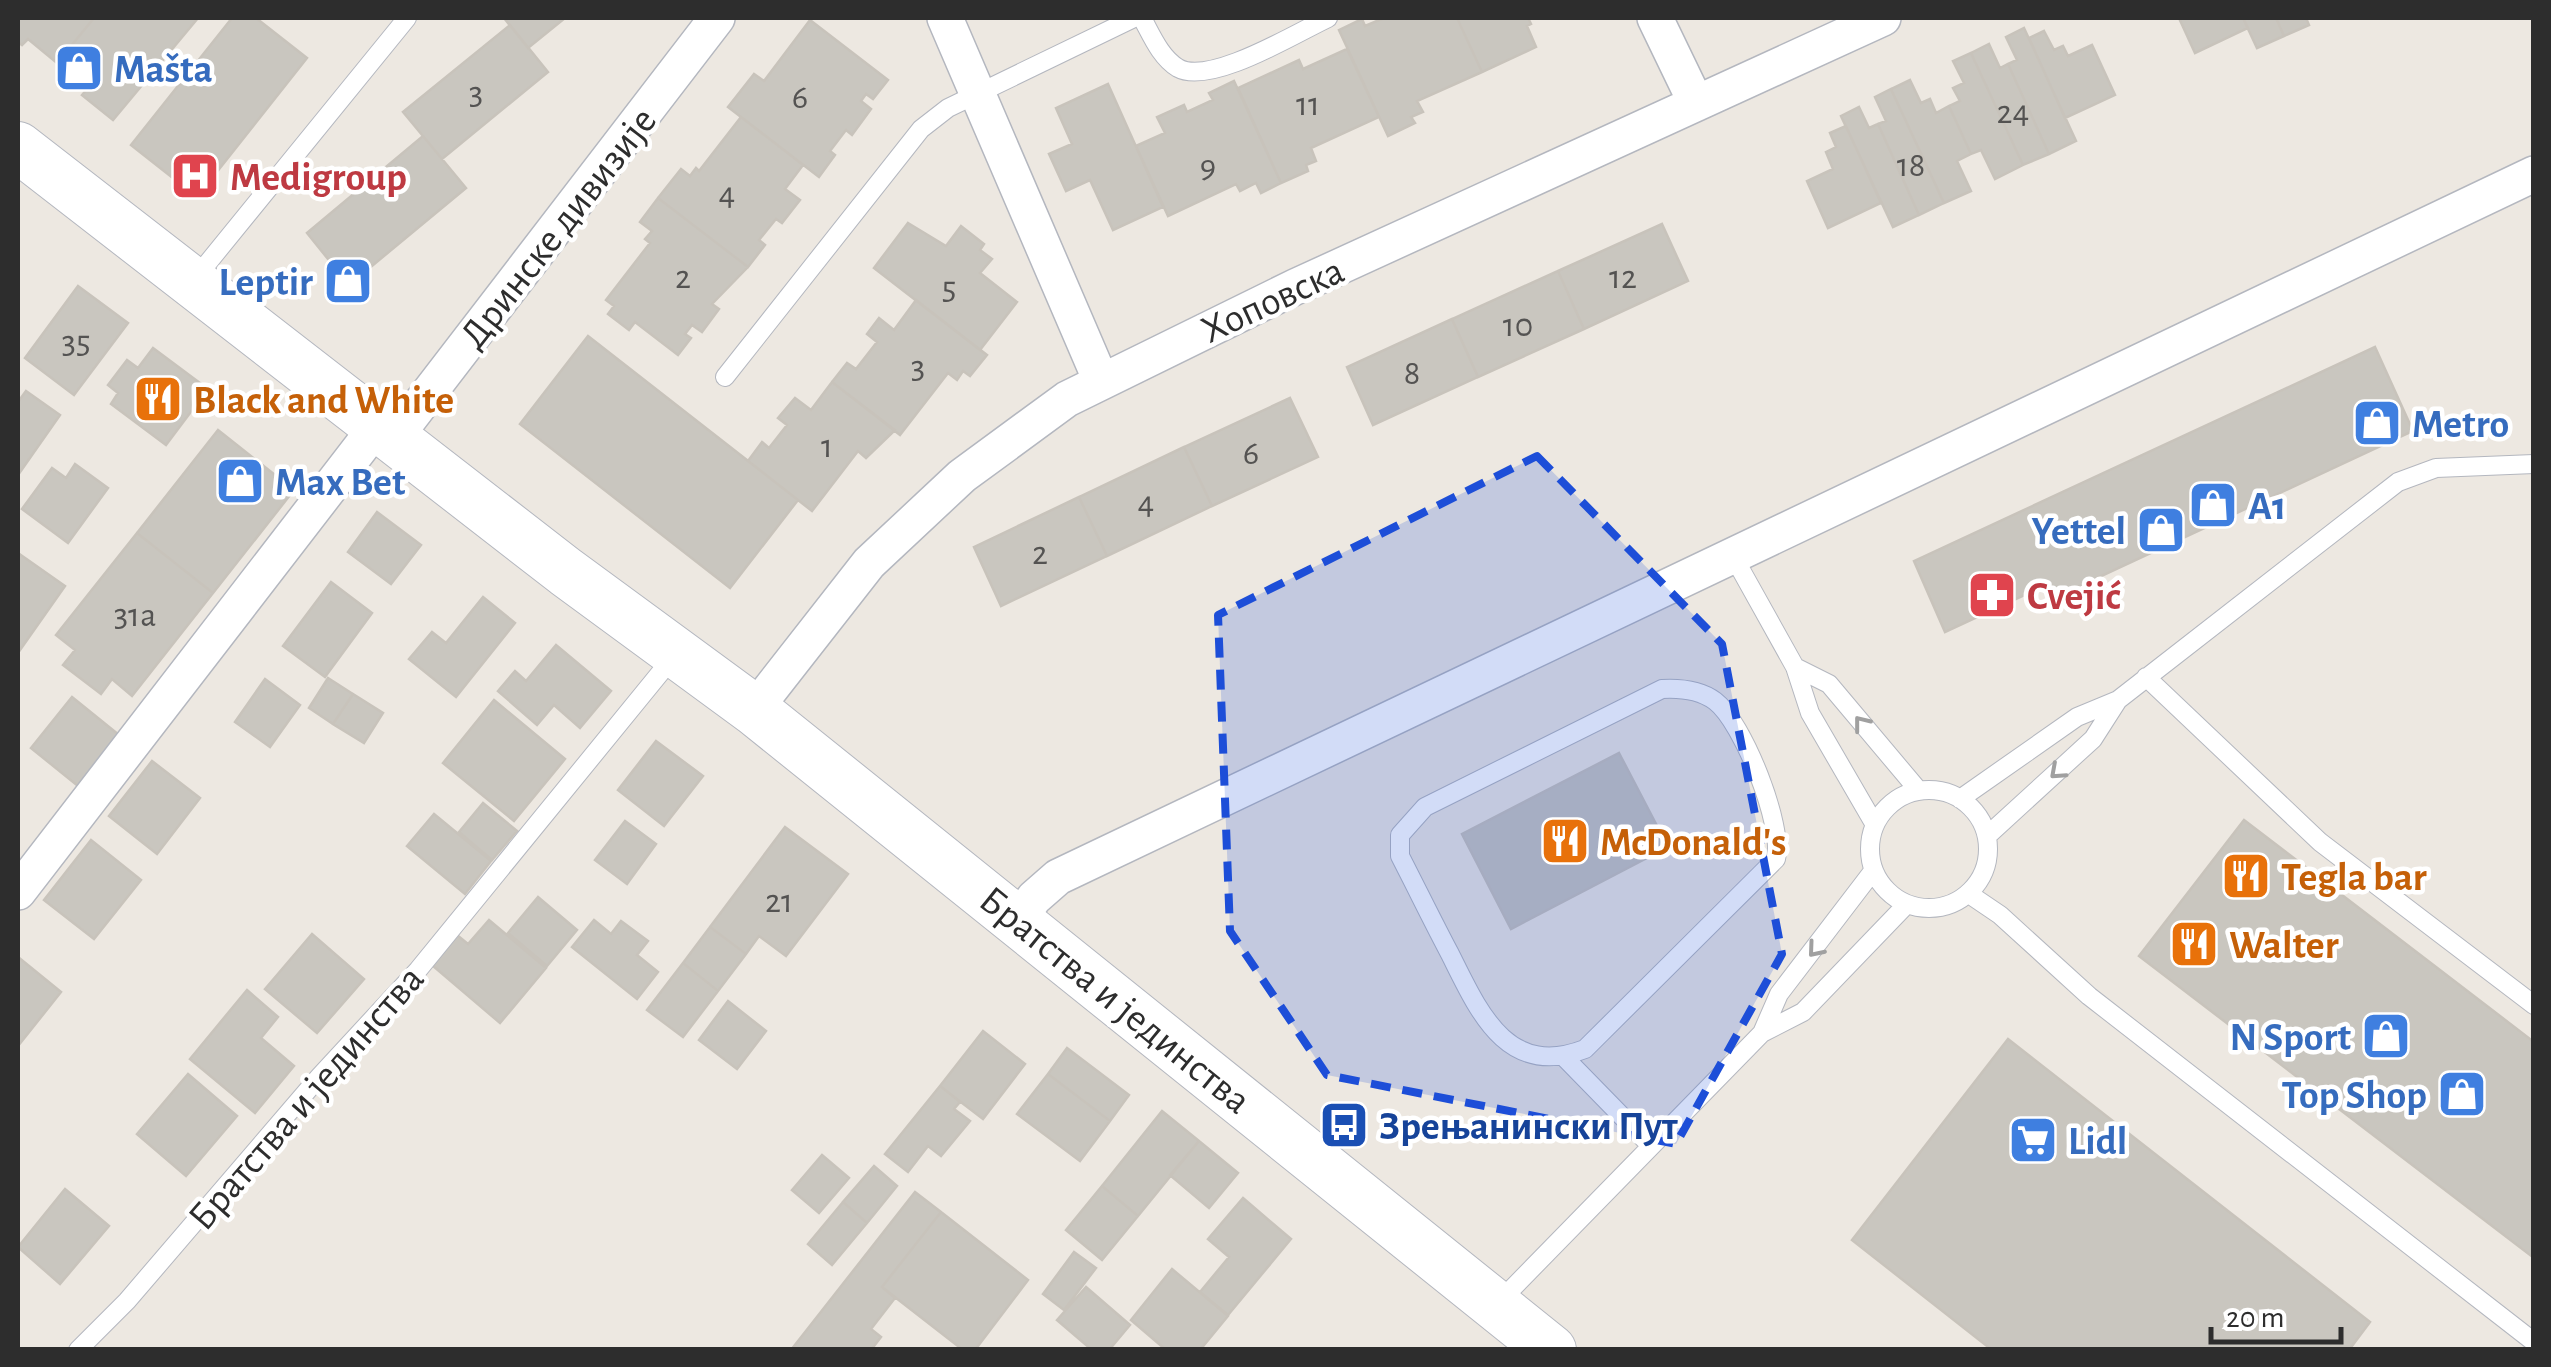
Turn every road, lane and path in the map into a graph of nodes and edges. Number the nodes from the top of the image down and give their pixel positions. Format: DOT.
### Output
graph roads {
  1 [pos="407,18"];
  2 [pos="717,18"];
  3 [pos="945,18"];
  4 [pos="1134,18"];
  5 [pos="1142,18"];
  6 [pos="1328,18"];
  7 [pos="1656,18"];
  8 [pos="1883,18"];
  9 [pos="978,94"];
  10 [pos="1696,103"];
  11 [pos="18,147"];
  12 [pos="2534,174"];
  13 [pos="192,282"];
  14 [pos="725,377"];
  15 [pos="1101,380"];
  16 [pos="387,431"];
  17 [pos="2534,464"];
  18 [pos="1732,554"];
  19 [pos="676,653"];
  20 [pos="1795,667"];
  21 [pos="2146,677"];
  22 [pos="2118,700"];
  23 [pos="754,710"];
  24 [pos="1919,791"];
  25 [pos="1960,798"];
  26 [pos="1875,825"];
  27 [pos="1986,836"];
  28 [pos="1873,872"];
  29 [pos="18,892"];
  30 [pos="1968,894"];
  31 [pos="1906,905"];
  32 [pos="1018,921"];
  33 [pos="2534,1005"];
  34 [pos="1762,1033"];
  35 [pos="1564,1057"];
  36 [pos="1648,1144"];
  37 [pos="1496,1304"];
  38 [pos="2534,1342"];
  39 [pos="78,1350"];
  40 [pos="1551,1350"];
  1 -- 13 [label="lane"];
  2 -- 16 [label="street, Дринске дивизије"];
  3 -- 9 [label="street"];
  4 -- 9 [label="lane"];
  5 -- 6 [label="lane"];
  7 -- 10 [label="street"];
  8 -- 10 [label="street, Хоповска"];
  9 -- 14 [label="lane"];
  9 -- 15 [label="street"];
  10 -- 15 [label="street, Хоповска"];
  11 -- 13 [label="street, Братства и јединства"];
  12 -- 18 [label="street"];
  13 -- 16 [label="street, Братства и јединства"];
  15 -- 23 [label="street, Хоповска"];
  16 -- 19 [label="street, Братства и јединства"];
  16 -- 29 [label="street"];
  17 -- 21 [label="lane"];
  18 -- 20 [label="lane"];
  18 -- 32 [label="street"];
  19 -- 23 [label="street, Братства и јединства"];
  19 -- 39 [label="lane, Братства и јединства"];
  24 -- 20 [label="lane, one-way"];
  20 -- 26 [label="lane"];
  21 -- 22 [label="lane"];
  21 -- 33 [label="lane"];
  22 -- 25 [label="lane"];
  22 -- 27 [label="lane, one-way"];
  23 -- 32 [label="street, Братства и јединства"];
  24 -- 25 [label="lane"];
  24 -- 26 [label="lane"];
  25 -- 27 [label="lane"];
  26 -- 28 [label="lane"];
  27 -- 30 [label="lane"];
  28 -- 31 [label="lane"];
  28 -- 34 [label="lane, one-way"];
  30 -- 31 [label="lane"];
  30 -- 38 [label="lane"];
  31 -- 34 [label="lane"];
  32 -- 37 [label="street, Братства и јединства"];
  34 -- 36 [label="lane"];
  35 -- 35 [label="lane"];
  35 -- 36 [label="lane"];
  36 -- 37 [label="lane"];
  37 -- 40 [label="street, Братства и јединства"];
}
